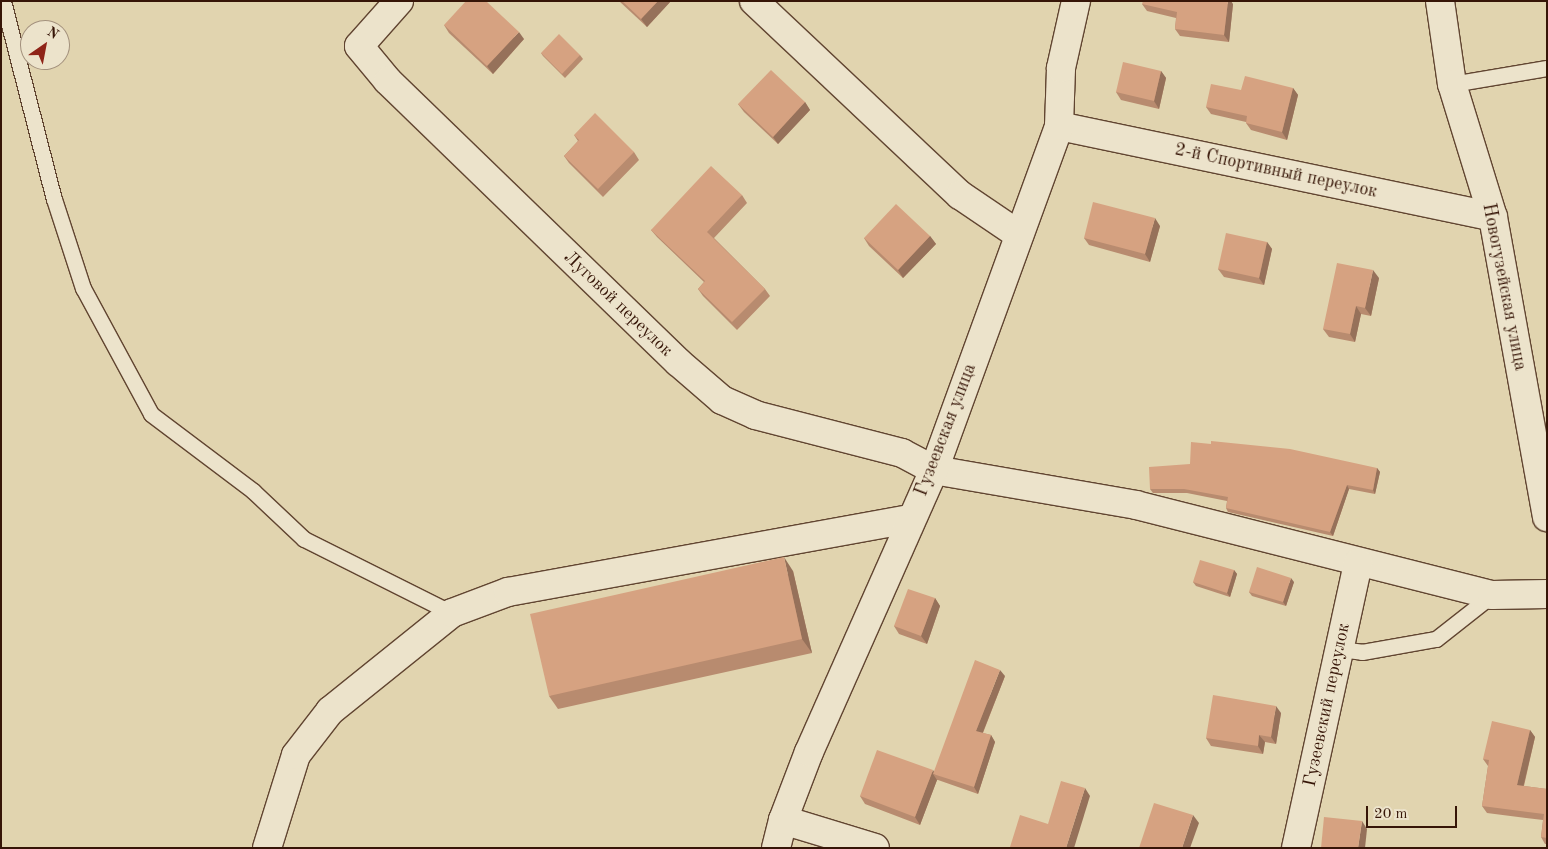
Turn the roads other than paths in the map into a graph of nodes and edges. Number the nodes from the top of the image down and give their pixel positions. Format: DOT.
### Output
graph roads {
  1 [pos="3,1"];
  2 [pos="399,1"];
  3 [pos="754,1"];
  4 [pos="1076,1"];
  5 [pos="1440,1"];
  6 [pos="1547,68"];
  7 [pos="1452,84"];
  8 [pos="1059,126"];
  9 [pos="1493,217"];
  10 [pos="1019,235"];
  11 [pos="934,470"];
  12 [pos="1547,517"];
  13 [pos="909,519"];
  14 [pos="1358,563"];
  15 [pos="1547,594"];
  16 [pos="1492,595"];
  17 [pos="452,613"];
  18 [pos="1340,649"];
  19 [pos="783,820"];
  20 [pos="267,848"];
  21 [pos="776,848"];
  22 [pos="875,848"];
  23 [pos="1296,848"];
  1 -- 17 [label="lane"];
  2 -- 11 [label="street, Луговой переулок"];
  3 -- 10 [label="street"];
  4 -- 8 [label="street, Гузеевская улица"];
  5 -- 7 [label="street, Новогузейская улица"];
  6 -- 7 [label="lane"];
  7 -- 9 [label="street, Новогузейская улица"];
  8 -- 9 [label="street, 2-й Спортивный переулок"];
  8 -- 10 [label="street, Гузеевская улица"];
  9 -- 12 [label="street, Новогузейская улица"];
  10 -- 11 [label="street, Гузеевская улица"];
  11 -- 13 [label="street, Гузеевская улица"];
  11 -- 14 [label="street, Луговой переулок"];
  13 -- 17 [label="street"];
  13 -- 19 [label="street, Гузеевская улица"];
  14 -- 16 [label="street, Луговой переулок"];
  14 -- 18 [label="street, Гузеевский переулок"];
  15 -- 16 [label="street, Луговой переулок"];
  16 -- 18 [label="lane"];
  17 -- 20 [label="street"];
  18 -- 23 [label="street, Гузеевский переулок"];
  19 -- 21 [label="street, Гузеевская улица"];
  19 -- 22 [label="street"];
}
